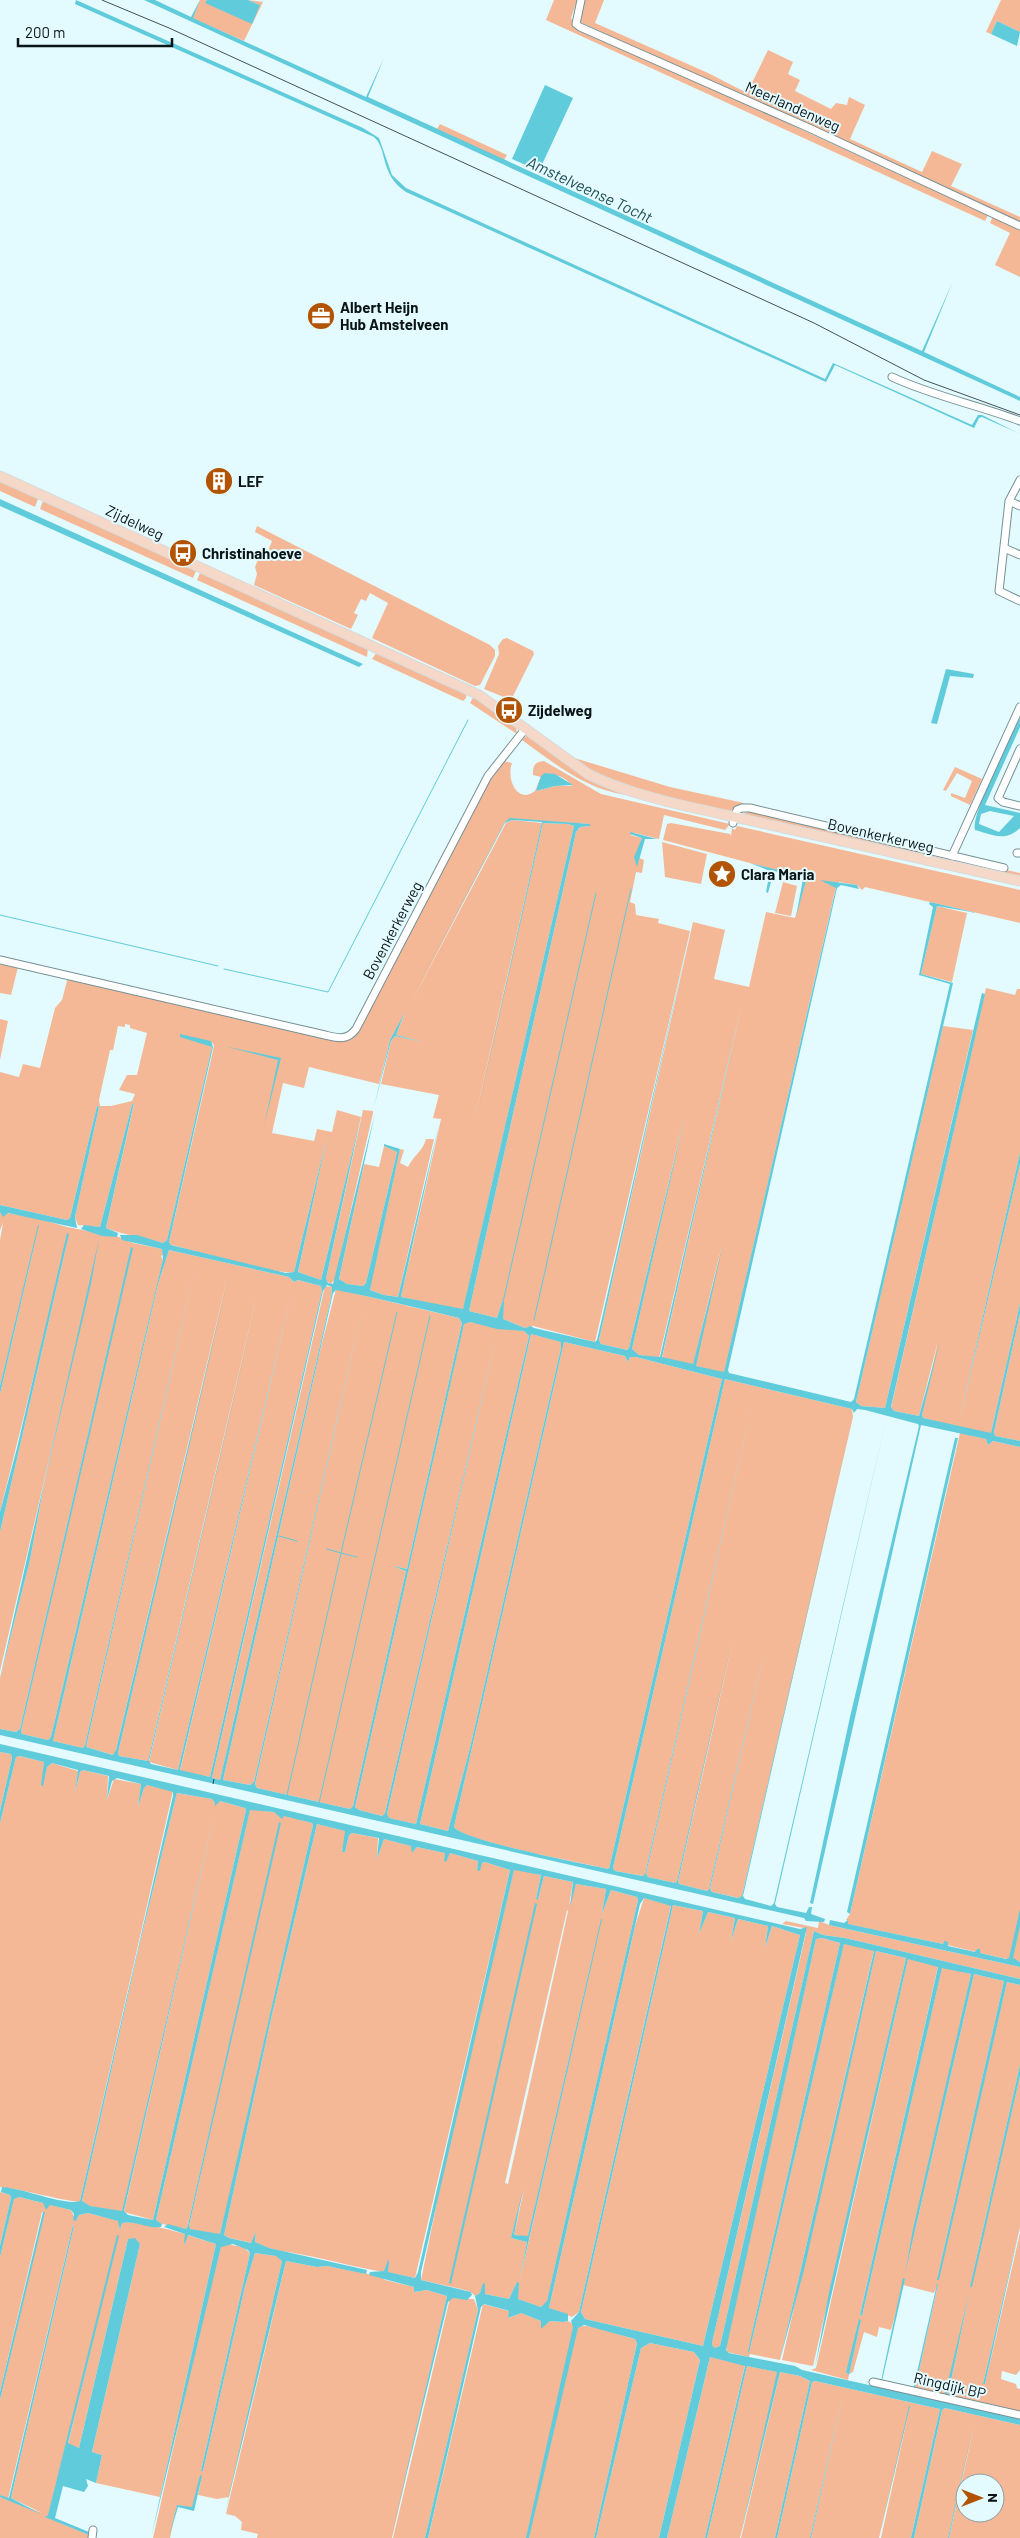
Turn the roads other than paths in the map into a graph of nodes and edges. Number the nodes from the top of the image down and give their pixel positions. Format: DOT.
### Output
graph roads {
  1 [pos="581,0"];
  2 [pos="1020,226"];
  3 [pos="892,377"];
  4 [pos="1020,421"];
  5 [pos="0,476"];
  6 [pos="1020,480"];
  7 [pos="1009,501"];
  8 [pos="1020,506"];
  9 [pos="1004,548"];
  10 [pos="1020,555"];
  11 [pos="1020,601"];
  12 [pos="1020,707"];
  13 [pos="526,728"];
  14 [pos="1020,749"];
  15 [pos="1020,806"];
  16 [pos="734,820"];
  17 [pos="952,856"];
  18 [pos="1004,868"];
  19 [pos="1020,881"];
  20 [pos="0,960"];
  21 [pos="873,2382"];
  22 [pos="1020,2415"];
  1 -- 2 [label="street, Meerlandenweg"];
  3 -- 4 [label="street"];
  5 -- 13 [label="main road, Zijdelweg"];
  6 -- 7 [label="street"];
  7 -- 8 [label="street"];
  7 -- 9 [label="street"];
  9 -- 10 [label="street"];
  9 -- 11 [label="street"];
  12 -- 17 [label="street"];
  13 -- 16 [label="main road, Bovenkerkerweg"];
  13 -- 20 [label="street, Bovenkerkerweg"];
  14 -- 15 [label="street"];
  16 -- 17 [label="street, Bovenkerkerweg"];
  16 -- 19 [label="main road, Bovenkerkerweg"];
  17 -- 18 [label="street, Bovenkerkerweg"];
  21 -- 22 [label="street, Ringdijk BP"];
}
